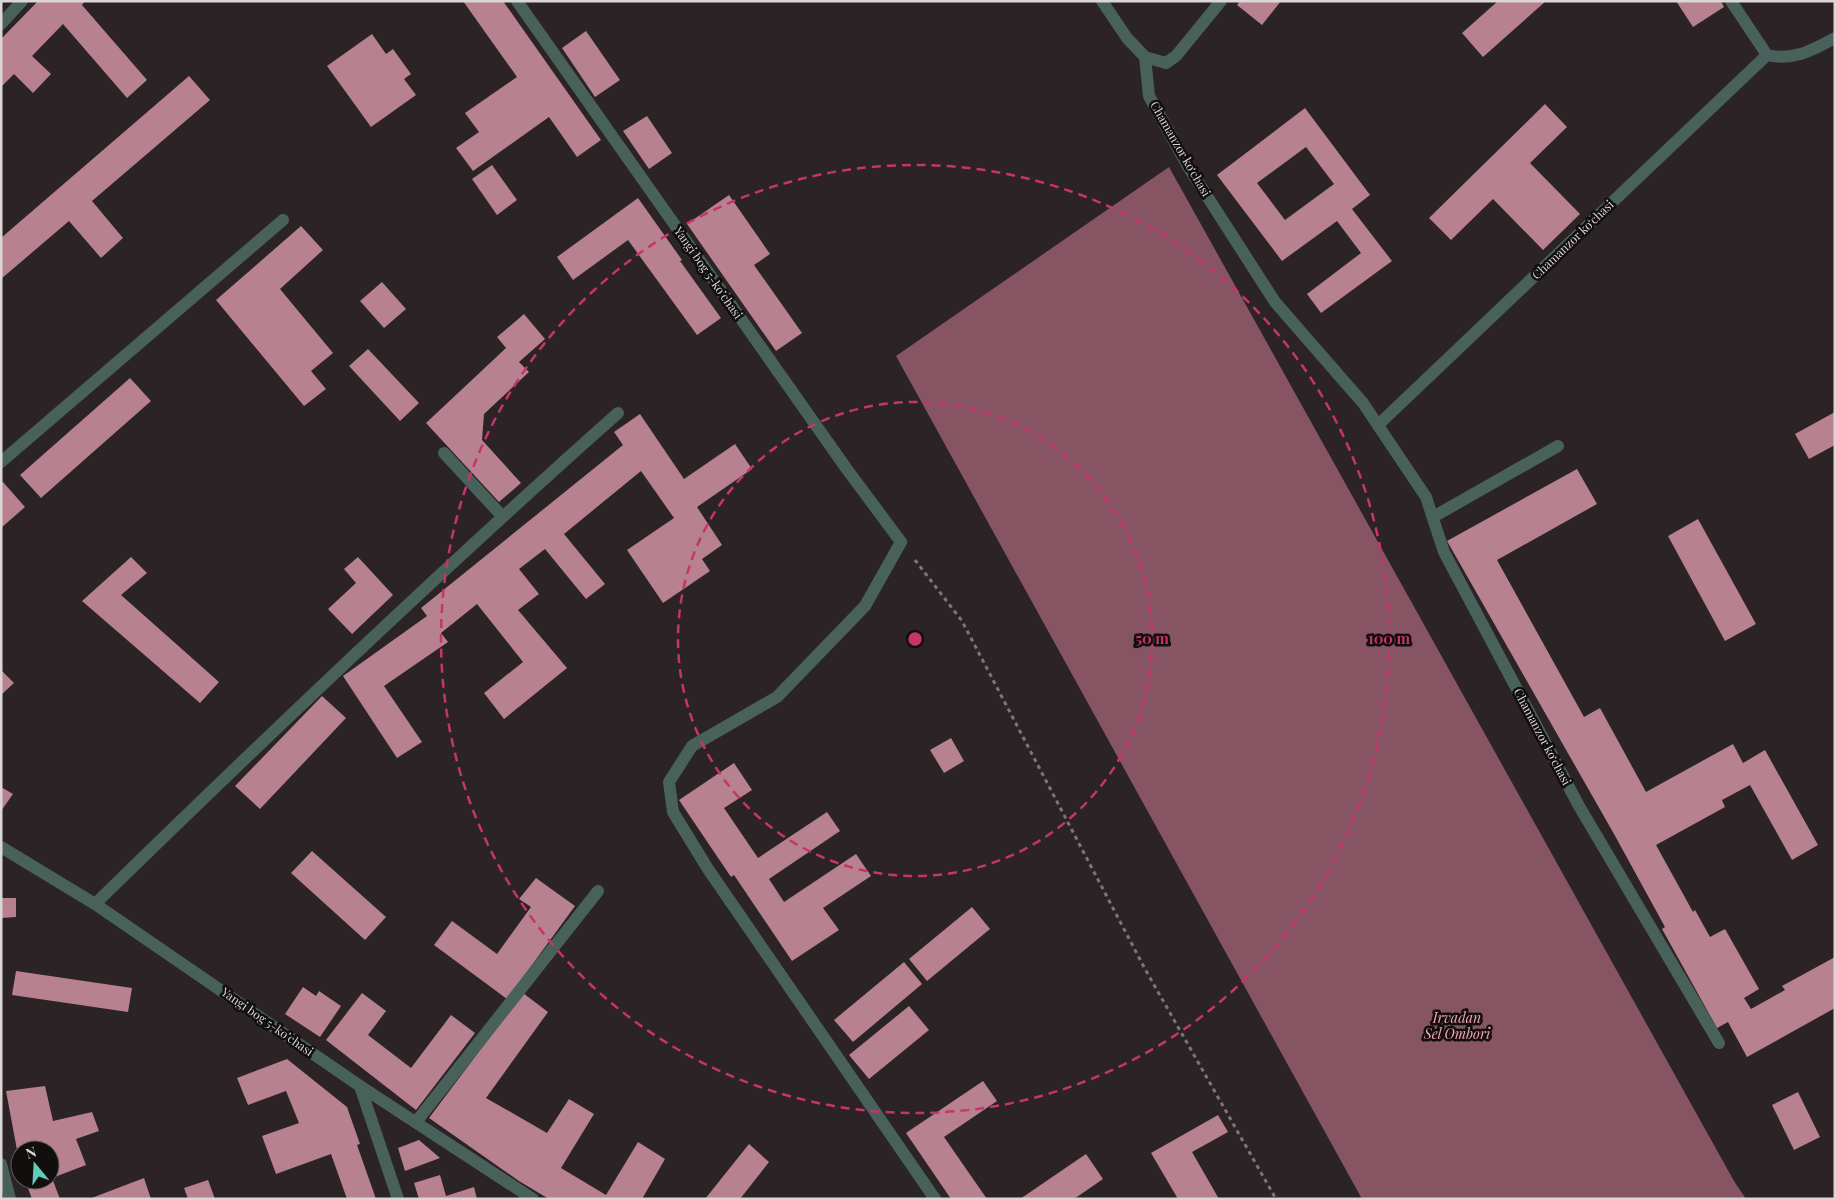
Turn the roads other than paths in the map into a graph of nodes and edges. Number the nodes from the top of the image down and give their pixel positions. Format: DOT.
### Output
graph roads {
  1 [pos="22,1"];
  2 [pos="517,1"];
  3 [pos="1102,1"];
  4 [pos="1221,1"];
  5 [pos="1731,1"];
  6 [pos="1,24"];
  7 [pos="1835,38"];
  8 [pos="1767,54"];
  9 [pos="1145,57"];
  10 [pos="283,220"];
  11 [pos="618,414"];
  12 [pos="1378,425"];
  13 [pos="1558,446"];
  14 [pos="444,453"];
  15 [pos="1,462"];
  16 [pos="502,516"];
  17 [pos="1432,517"];
  18 [pos="1,847"];
  19 [pos="598,891"];
  20 [pos="95,904"];
  21 [pos="1719,1043"];
  22 [pos="360,1086"];
  23 [pos="416,1122"];
  24 [pos="1,1164"];
  25 [pos="10,1199"];
  26 [pos="398,1199"];
  27 [pos="533,1199"];
  28 [pos="935,1199"];
  1 -- 6 [label="street"];
  2 -- 28 [label="street, Yangi bog 5-koʼchasi"];
  3 -- 9 [label="street"];
  4 -- 9 [label="street"];
  5 -- 8 [label="street"];
  7 -- 8 [label="street"];
  8 -- 12 [label="street, Chamanzor koʻchasi"];
  9 -- 12 [label="street, Chamanzor koʻchasi"];
  10 -- 15 [label="street"];
  11 -- 16 [label="street"];
  12 -- 17 [label="street, Chamanzor koʻchasi"];
  13 -- 17 [label="street"];
  14 -- 16 [label="street"];
  16 -- 20 [label="street"];
  17 -- 21 [label="street, Chamanzor koʻchasi"];
  18 -- 20 [label="street, Yangi bog 5-koʼchasi"];
  19 -- 23 [label="street"];
  20 -- 22 [label="street, Yangi bog 5-koʼchasi"];
  22 -- 23 [label="street, Yangi bog 5-koʼchasi"];
  22 -- 26 [label="street"];
  23 -- 27 [label="street, Yangi bog 5-koʼchasi"];
  24 -- 25 [label="street"];
}
